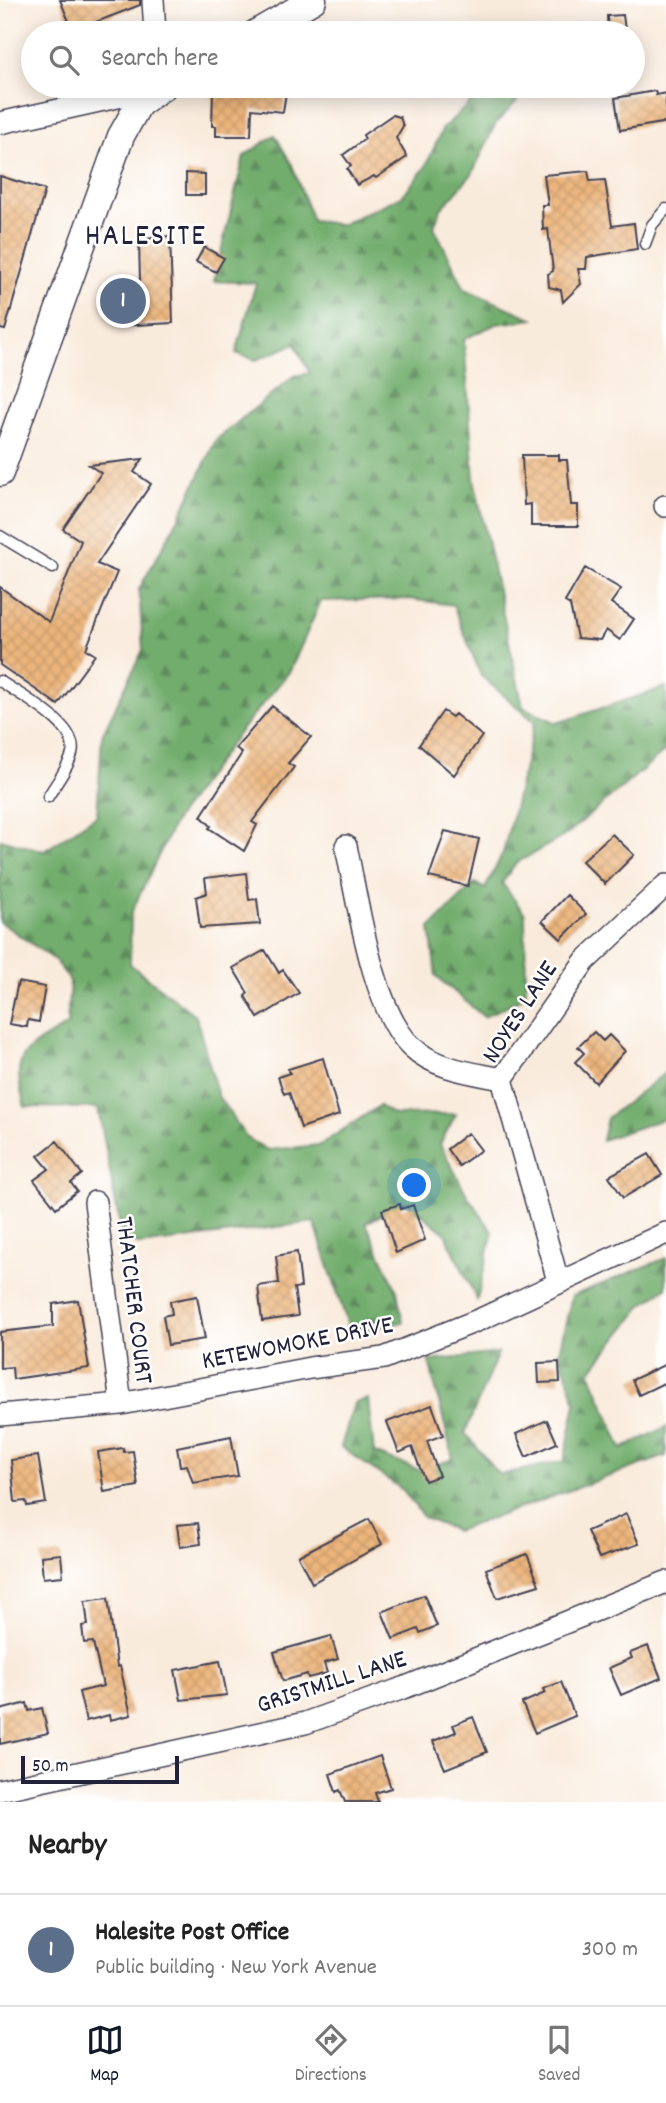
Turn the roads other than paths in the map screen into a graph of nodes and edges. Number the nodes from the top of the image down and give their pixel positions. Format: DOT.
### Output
graph roads {
  1 [pos="153,0"];
  2 [pos="313,0"];
  3 [pos="154,21"];
  4 [pos="277,21"];
  5 [pos="107,98"];
  6 [pos="146,98"];
  7 [pos="0,123"];
  8 [pos="666,209"];
  9 [pos="645,244"];
  10 [pos="1,467"];
  11 [pos="0,536"];
  12 [pos="53,568"];
  13 [pos="0,681"];
  14 [pos="48,797"];
  15 [pos="346,846"];
  16 [pos="666,885"];
  17 [pos="502,1079"];
  18 [pos="95,1202"];
  19 [pos="666,1233"];
  20 [pos="558,1281"];
  21 [pos="121,1404"];
  22 [pos="0,1415"];
  23 [pos="666,1582"];
  24 [pos="0,1790"];
  1 -- 3 [label="street"];
  2 -- 4 [label="street"];
  5 -- 7 [label="street"];
  6 -- 10 [label="street"];
  8 -- 9 [label="lane"];
  11 -- 12 [label="lane"];
  13 -- 14 [label="lane"];
  15 -- 17 [label="street"];
  16 -- 17 [label="street, NOYES LANE"];
  17 -- 20 [label="street, NOYES LANE"];
  18 -- 21 [label="street, THATCHER COURT"];
  19 -- 20 [label="street, KETEWOMOKE DRIVE"];
  20 -- 21 [label="street, KETEWOMOKE DRIVE"];
  21 -- 22 [label="street, KETEWOMOKE DRIVE"];
  23 -- 24 [label="street, GRISTMILL LANE"];
}
